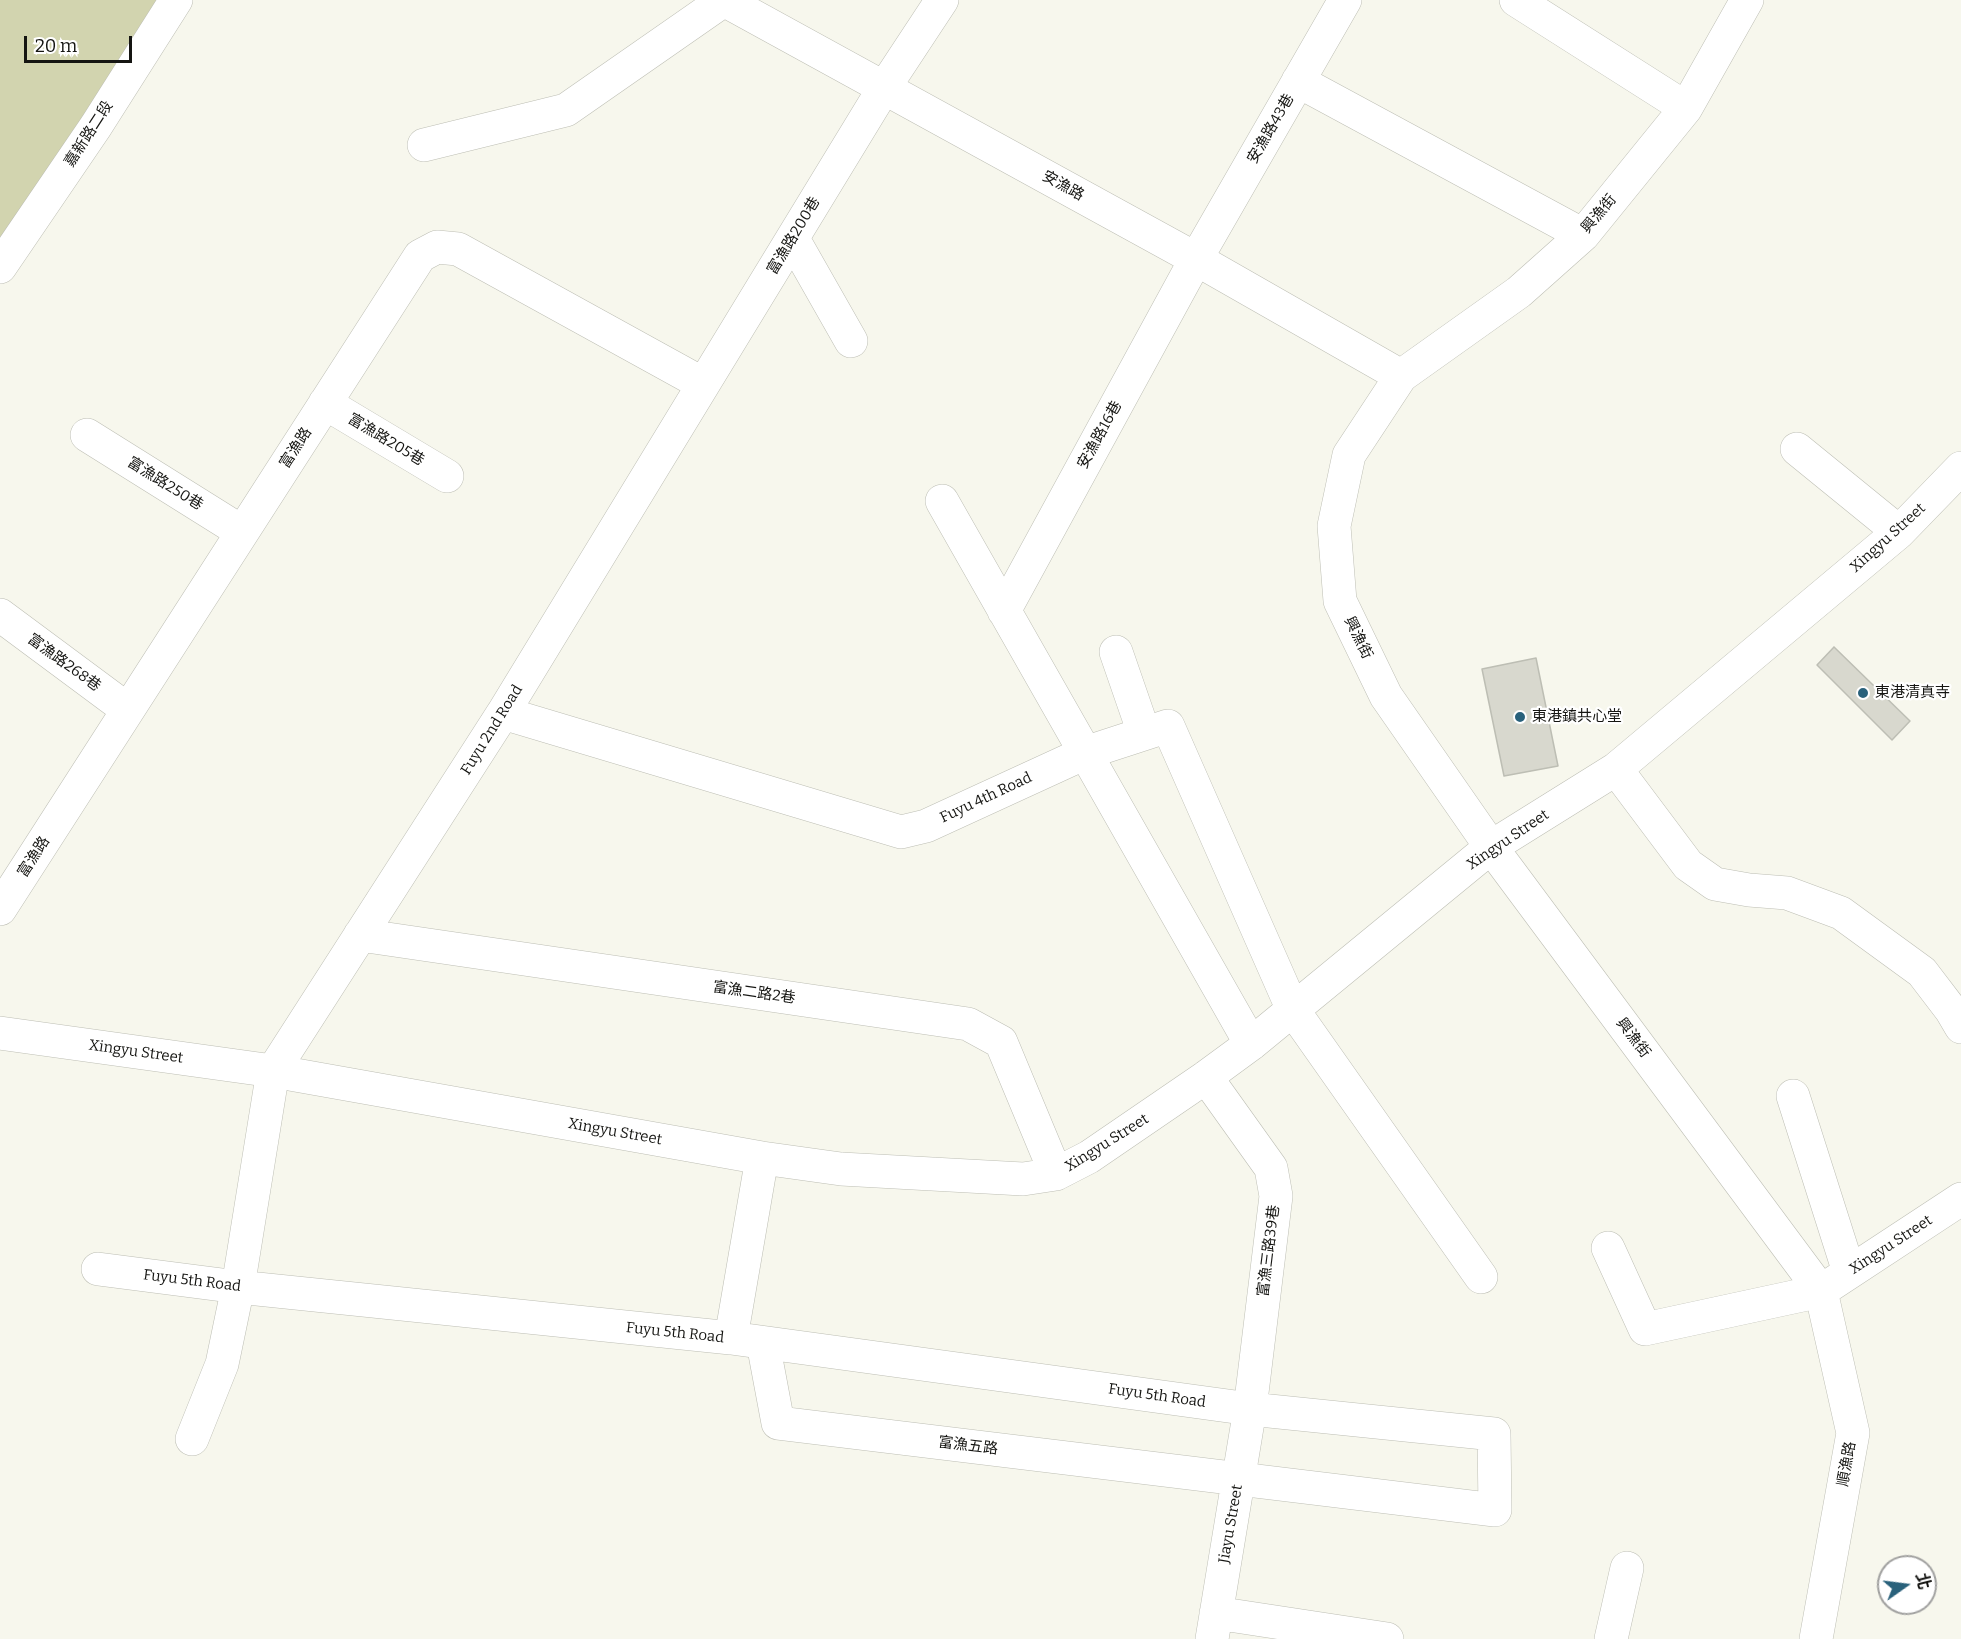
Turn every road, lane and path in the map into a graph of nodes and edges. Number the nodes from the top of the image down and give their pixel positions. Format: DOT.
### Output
graph roads {
  1 [pos="176,0"];
  2 [pos="724,0"];
  3 [pos="942,0"];
  4 [pos="1345,0"];
  5 [pos="1516,0"];
  6 [pos="1747,0"];
  7 [pos="1298,81"];
  8 [pos="884,88"];
  9 [pos="1686,108"];
  10 [pos="424,146"];
  11 [pos="1583,235"];
  12 [pos="793,239"];
  13 [pos="1196,259"];
  14 [pos="0,267"];
  15 [pos="851,341"];
  16 [pos="1401,376"];
  17 [pos="703,384"];
  18 [pos="325,404"];
  19 [pos="87,435"];
  20 [pos="1797,449"];
  21 [pos="1961,468"];
  22 [pos="447,476"];
  23 [pos="942,501"];
  24 [pos="242,532"];
  25 [pos="1899,532"];
  26 [pos="1004,611"];
  27 [pos="0,615"];
  28 [pos="1116,652"];
  29 [pos="128,710"];
  30 [pos="503,713"];
  31 [pos="1144,733"];
  32 [pos="1085,753"];
  33 [pos="1616,769"];
  34 [pos="1491,848"];
  35 [pos="5,888"];
  36 [pos="360,935"];
  37 [pos="1293,1010"];
  38 [pos="1961,1027"];
  39 [pos="0,1033"];
  40 [pos="1251,1044"];
  41 [pos="273,1071"];
  42 [pos="1206,1077"];
  43 [pos="1793,1096"];
  44 [pos="762,1158"];
  45 [pos="1056,1174"];
  46 [pos="1961,1199"];
  47 [pos="1608,1248"];
  48 [pos="98,1269"];
  49 [pos="1850,1272"];
  50 [pos="1481,1277"];
  51 [pos="238,1287"];
  52 [pos="1821,1291"];
  53 [pos="731,1338"];
  54 [pos="763,1343"];
  55 [pos="1250,1409"];
  56 [pos="192,1439"];
  57 [pos="1238,1479"];
  58 [pos="1627,1568"];
  59 [pos="1214,1626"];
  60 [pos="1387,1639"];
  61 [pos="1611,1639"];
  62 [pos="1816,1639"];
  1 -- 14 [label="street, 嘉新路二段"];
  2 -- 8 [label="street, 安漁路"];
  2 -- 10 [label="street"];
  3 -- 8 [label="street"];
  4 -- 7 [label="street, 安漁路43巷"];
  5 -- 9 [label="street"];
  6 -- 9 [label="street, 興漁街"];
  7 -- 11 [label="street"];
  7 -- 13 [label="street, 安漁路43巷"];
  8 -- 12 [label="street, 富漁路200巷"];
  8 -- 13 [label="street, 安漁路"];
  9 -- 11 [label="street, 興漁街"];
  11 -- 16 [label="street, 興漁街"];
  12 -- 15 [label="street"];
  12 -- 17 [label="street, 富漁路200巷"];
  13 -- 16 [label="street, 安漁路"];
  13 -- 26 [label="street, 安漁路16巷"];
  16 -- 34 [label="street, 興漁街"];
  17 -- 18 [label="street, 富漁路"];
  17 -- 30 [label="street, Fuyu 2nd Road"];
  18 -- 22 [label="street, 富漁路205巷"];
  18 -- 24 [label="street, 富漁路"];
  19 -- 24 [label="street, 富漁路250巷"];
  20 -- 25 [label="street"];
  21 -- 25 [label="street, Xingyu Street"];
  23 -- 26 [label="street"];
  24 -- 29 [label="street, 富漁路"];
  25 -- 33 [label="street, Xingyu Street"];
  26 -- 32 [label="street"];
  27 -- 29 [label="street, 富漁路268巷"];
  28 -- 31 [label="street"];
  29 -- 35 [label="street, 富漁路"];
  30 -- 32 [label="street, Fuyu 4th Road"];
  30 -- 36 [label="street, Fuyu 2nd Road"];
  31 -- 32 [label="street, Fuyu 4th Road"];
  31 -- 37 [label="street, Fuyu 4th Road"];
  32 -- 40 [label="street"];
  33 -- 34 [label="street, Xingyu Street"];
  33 -- 38 [label="street"];
  34 -- 37 [label="street, Xingyu Street"];
  34 -- 52 [label="street, 興漁街"];
  36 -- 41 [label="street, Fuyu 2nd Road"];
  36 -- 45 [label="street, 富漁二路2巷"];
  37 -- 40 [label="street, Xingyu Street"];
  37 -- 50 [label="street"];
  39 -- 41 [label="street, Xingyu Street"];
  40 -- 42 [label="street, Xingyu Street"];
  41 -- 44 [label="street, Xingyu Street"];
  41 -- 51 [label="street"];
  42 -- 45 [label="street, Xingyu Street"];
  42 -- 55 [label="street, 富漁三路39巷"];
  43 -- 49 [label="street"];
  44 -- 45 [label="street, Xingyu Street"];
  44 -- 53 [label="street"];
  46 -- 49 [label="street, Xingyu Street"];
  47 -- 52 [label="street"];
  48 -- 51 [label="street, Fuyu 5th Road"];
  49 -- 52 [label="street, Xingyu Street"];
  51 -- 53 [label="street, Fuyu 5th Road"];
  51 -- 56 [label="street"];
  52 -- 62 [label="street, 順漁路"];
  53 -- 54 [label="street, Fuyu 5th Road"];
  54 -- 55 [label="street, Fuyu 5th Road"];
  54 -- 57 [label="street, 富漁五路"];
  55 -- 57 [label="street, Jiayu Street"];
  55 -- 57 [label="street, Fuyu 5th Road"];
  57 -- 59 [label="street, Jiayu Street"];
  58 -- 61 [label="street"];
  59 -- 60 [label="street"];
}
